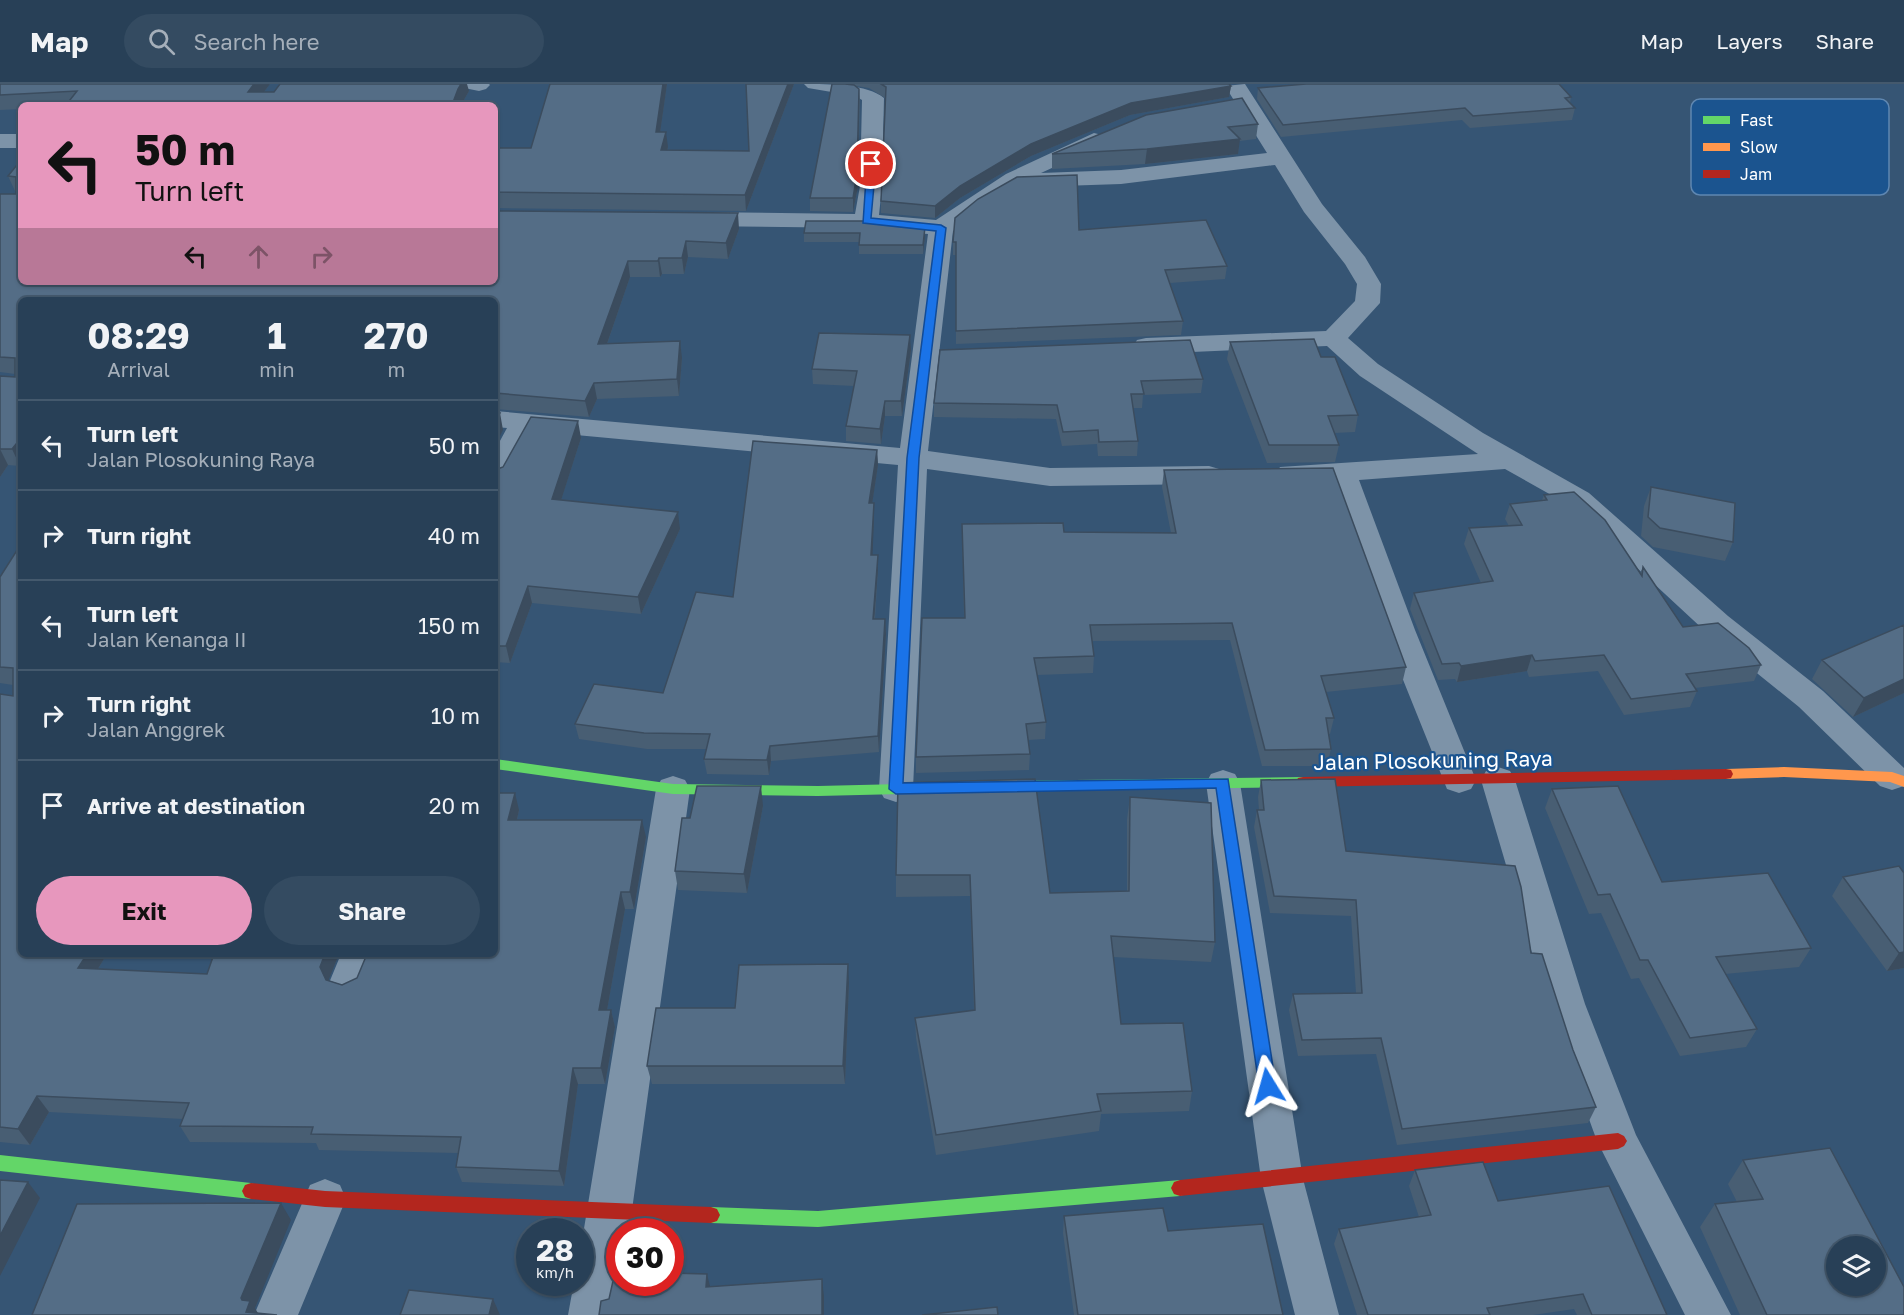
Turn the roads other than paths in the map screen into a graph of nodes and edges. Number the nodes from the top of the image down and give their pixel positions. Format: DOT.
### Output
graph roads {
  1 [pos="815,84"];
  2 [pos="1242,94"];
  3 [pos="1117,131"];
  4 [pos="0,141"];
  5 [pos="18,141"];
  6 [pos="1281,158"];
  7 [pos="1010,180"];
  8 [pos="676,219"];
  9 [pos="866,221"];
  10 [pos="941,228"];
  11 [pos="1333,338"];
  12 [pos="1118,347"];
  13 [pos="498,419"];
  14 [pos="524,422"];
  15 [pos="913,458"];
  16 [pos="1507,460"];
  17 [pos="498,471"];
  18 [pos="1342,472"];
  19 [pos="498,764"];
  20 [pos="1459,780"];
  21 [pos="1498,780"];
  22 [pos="1898,780"];
  23 [pos="1222,783"];
  24 [pos="955,787"];
  25 [pos="979,787"];
  26 [pos="673,789"];
  27 [pos="896,789"];
  28 [pos="1618,1141"];
  29 [pos="0,1162"];
  30 [pos="1282,1179"];
  31 [pos="325,1198"];
  32 [pos="611,1210"];
  33 [pos="276,1315"];
  34 [pos="590,1315"];
  35 [pos="1317,1315"];
  36 [pos="1709,1315"];
  1 -- 9 [label="street"];
  2 -- 6 [label="street"];
  3 -- 7 [label="street"];
  4 -- 5 [label="street"];
  6 -- 7 [label="street"];
  6 -- 11 [label="street"];
  7 -- 10 [label="street"];
  8 -- 9 [label="street"];
  9 -- 10 [label="street"];
  10 -- 15 [label="street"];
  11 -- 12 [label="street"];
  11 -- 16 [label="street"];
  13 -- 14 [label="street"];
  14 -- 15 [label="street"];
  14 -- 17 [label="street"];
  15 -- 18 [label="street"];
  15 -- 27 [label="street"];
  16 -- 18 [label="street"];
  16 -- 22 [label="street"];
  18 -- 20 [label="street"];
  19 -- 26 [label="street"];
  20 -- 21 [label="street, Jalan Plosokuning Raya"];
  20 -- 23 [label="street, Jalan Plosokuning Raya"];
  21 -- 22 [label="street, Jalan Plosokuning Raya"];
  21 -- 28 [label="street"];
  23 -- 25 [label="street, Jalan Plosokuning Raya"];
  23 -- 30 [label="street"];
  24 -- 27 [label="street"];
  26 -- 27 [label="street"];
  26 -- 32 [label="street"];
  28 -- 30 [label="street"];
  28 -- 36 [label="street"];
  29 -- 31 [label="street"];
  30 -- 32 [label="street"];
  30 -- 35 [label="street"];
  31 -- 32 [label="street"];
  31 -- 33 [label="street"];
  32 -- 34 [label="street"];
}
